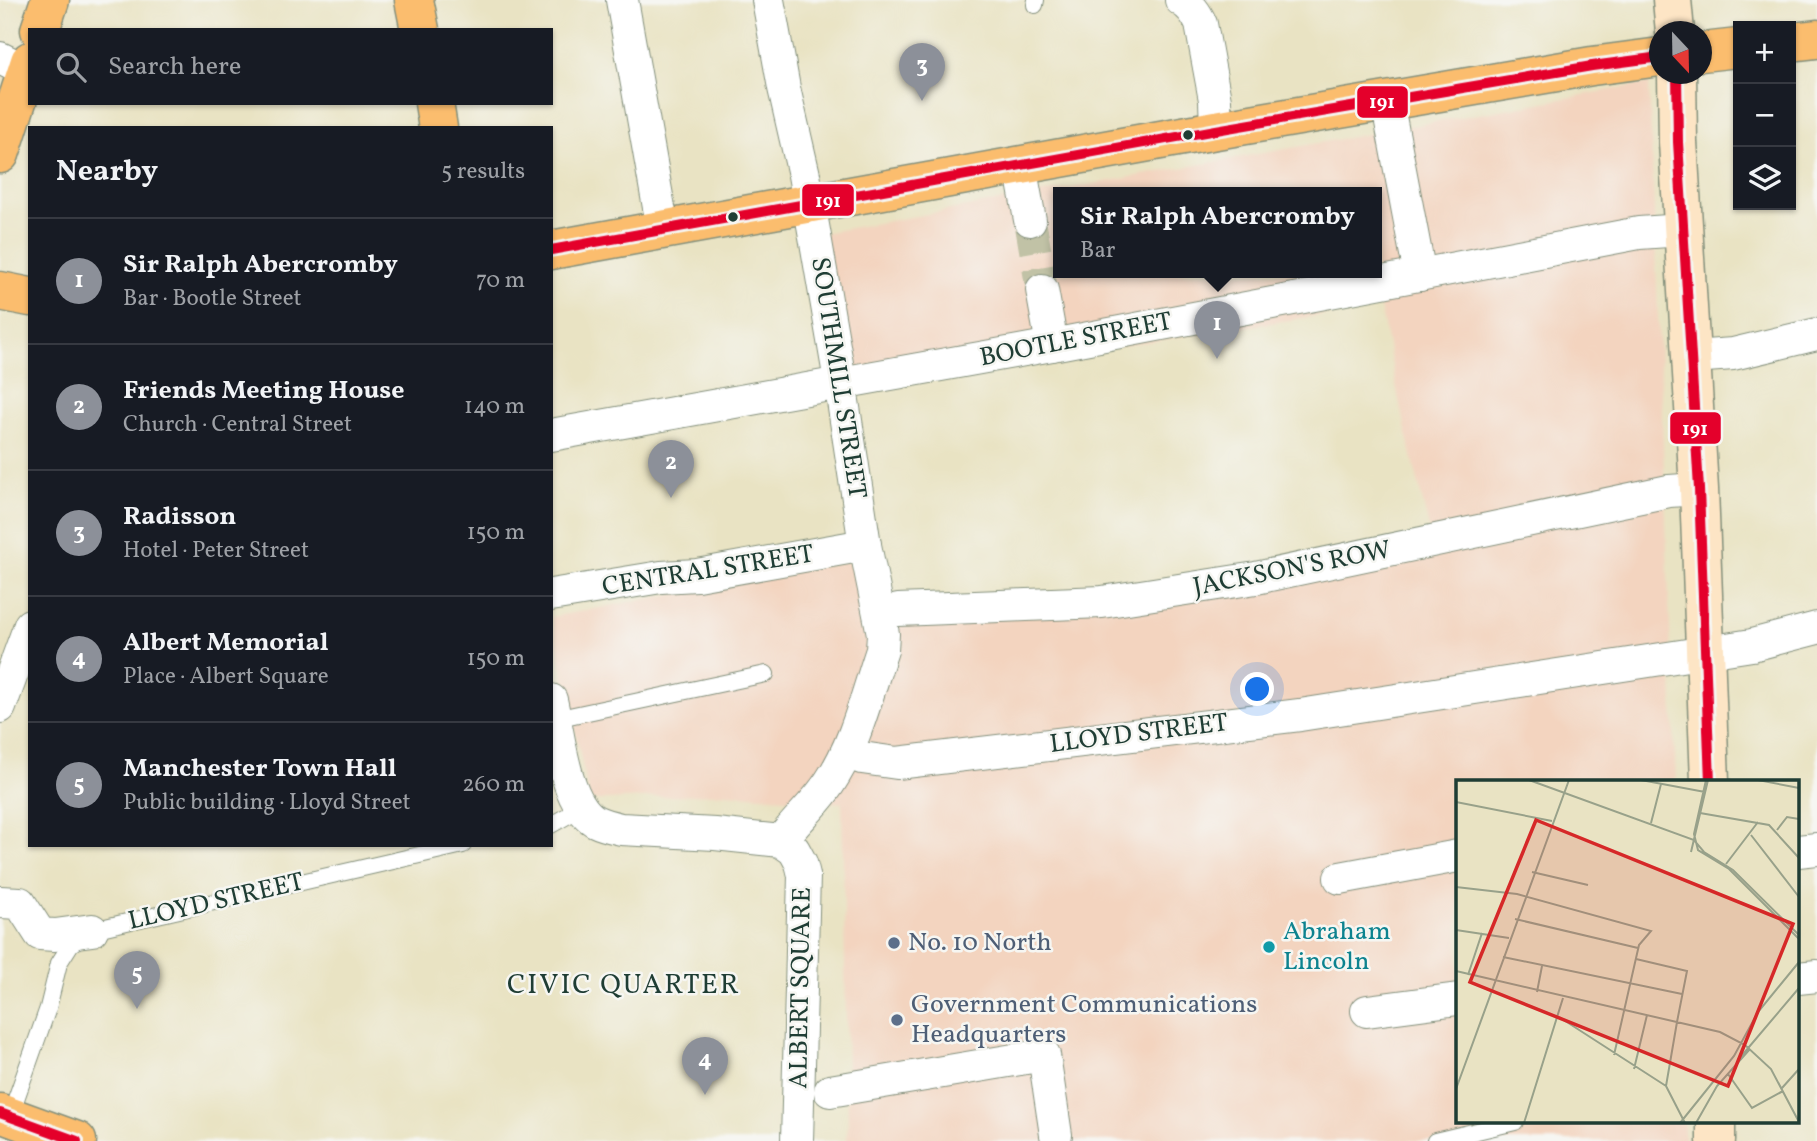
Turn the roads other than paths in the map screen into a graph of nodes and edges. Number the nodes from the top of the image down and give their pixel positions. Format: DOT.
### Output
graph roads {
  1 [pos="50,0"];
  2 [pos="414,0"];
  3 [pos="622,0"];
  4 [pos="768,0"];
  5 [pos="1672,0"];
  6 [pos="1190,2"];
  7 [pos="1674,21"];
  8 [pos="41,28"];
  9 [pos="420,28"];
  10 [pos="1817,39"];
  11 [pos="1796,41"];
  12 [pos="1733,49"];
  13 [pos="1712,51"];
  14 [pos="1649,58"];
  15 [pos="19,64"];
  16 [pos="1677,84"];
  17 [pos="1387,101"];
  18 [pos="434,105"];
  19 [pos="438,126"];
  20 [pos="1216,130"];
  21 [pos="0,154"];
  22 [pos="1020,165"];
  23 [pos="809,202"];
  24 [pos="1030,220"];
  25 [pos="663,230"];
  26 [pos="1683,230"];
  27 [pos="553,250"];
  28 [pos="1420,275"];
  29 [pos="1042,290"];
  30 [pos="0,292"];
  31 [pos="28,297"];
  32 [pos="1817,334"];
  33 [pos="1052,345"];
  34 [pos="1692,357"];
  35 [pos="840,384"];
  36 [pos="553,435"];
  37 [pos="1699,489"];
  38 [pos="865,545"];
  39 [pos="553,596"];
  40 [pos="880,614"];
  41 [pos="1817,628"];
  42 [pos="28,630"];
  43 [pos="1706,653"];
  44 [pos="766,674"];
  45 [pos="0,707"];
  46 [pos="553,709"];
  47 [pos="847,753"];
  48 [pos="1710,780"];
  49 [pos="581,808"];
  50 [pos="553,824"];
  51 [pos="781,841"];
  52 [pos="454,847"];
  53 [pos="1456,856"];
  54 [pos="1340,878"];
  55 [pos="0,902"];
  56 [pos="92,930"];
  57 [pos="1456,999"];
  58 [pos="1367,1011"];
  59 [pos="830,1091"];
  60 [pos="5,1115"];
  61 [pos="1507,1124"];
  62 [pos="1057,1138"];
  63 [pos="77,1141"];
  64 [pos="797,1141"];
  65 [pos="1435,1141"];
  1 -- 8 [label="main road"];
  2 -- 9 [label="main road"];
  3 -- 25 [label="street"];
  4 -- 23 [label="street, SOUTHMILL STREET"];
  5 -- 7 [label="street"];
  6 -- 20 [label="street"];
  10 -- 11 [label="main road"];
  12 -- 13 [label="main road"];
  14 -- 17 [label="main road"];
  15 -- 21 [label="main road"];
  16 -- 26 [label="street"];
  17 -- 20 [label="main road"];
  17 -- 28 [label="street"];
  18 -- 19 [label="main road"];
  20 -- 22 [label="main road"];
  22 -- 23 [label="main road"];
  22 -- 24 [label="street"];
  23 -- 25 [label="main road"];
  23 -- 35 [label="street, SOUTHMILL STREET"];
  25 -- 27 [label="main road"];
  26 -- 28 [label="street, BOOTLE STREET"];
  26 -- 34 [label="street"];
  28 -- 33 [label="street, BOOTLE STREET"];
  29 -- 33 [label="street"];
  30 -- 31 [label="main road"];
  32 -- 34 [label="street"];
  33 -- 35 [label="street, BOOTLE STREET"];
  34 -- 37 [label="street"];
  35 -- 36 [label="street, BOOTLE STREET"];
  35 -- 38 [label="street, SOUTHMILL STREET"];
  37 -- 40 [label="street, JACKSON'S ROW"];
  37 -- 43 [label="street"];
  38 -- 39 [label="street, CENTRAL STREET"];
  38 -- 40 [label="street, SOUTHMILL STREET"];
  40 -- 47 [label="street, SOUTHMILL STREET"];
  41 -- 43 [label="street, LLOYD STREET"];
  42 -- 45 [label="street"];
  43 -- 47 [label="street, LLOYD STREET"];
  43 -- 48 [label="street"];
  44 -- 46 [label="lane"];
  46 -- 49 [label="street"];
  47 -- 51 [label="street"];
  49 -- 50 [label="lane"];
  49 -- 51 [label="street"];
  51 -- 64 [label="street, ALBERT SQUARE"];
  52 -- 56 [label="lane, LLOYD STREET"];
  53 -- 54 [label="street"];
  55 -- 56 [label="street, LLOYD STREET"];
  56 -- 60 [label="lane, LLOYD STREET"];
  57 -- 58 [label="street"];
  59 -- 62 [label="street"];
  60 -- 63 [label="main road"];
  61 -- 65 [label="lane"];
}
